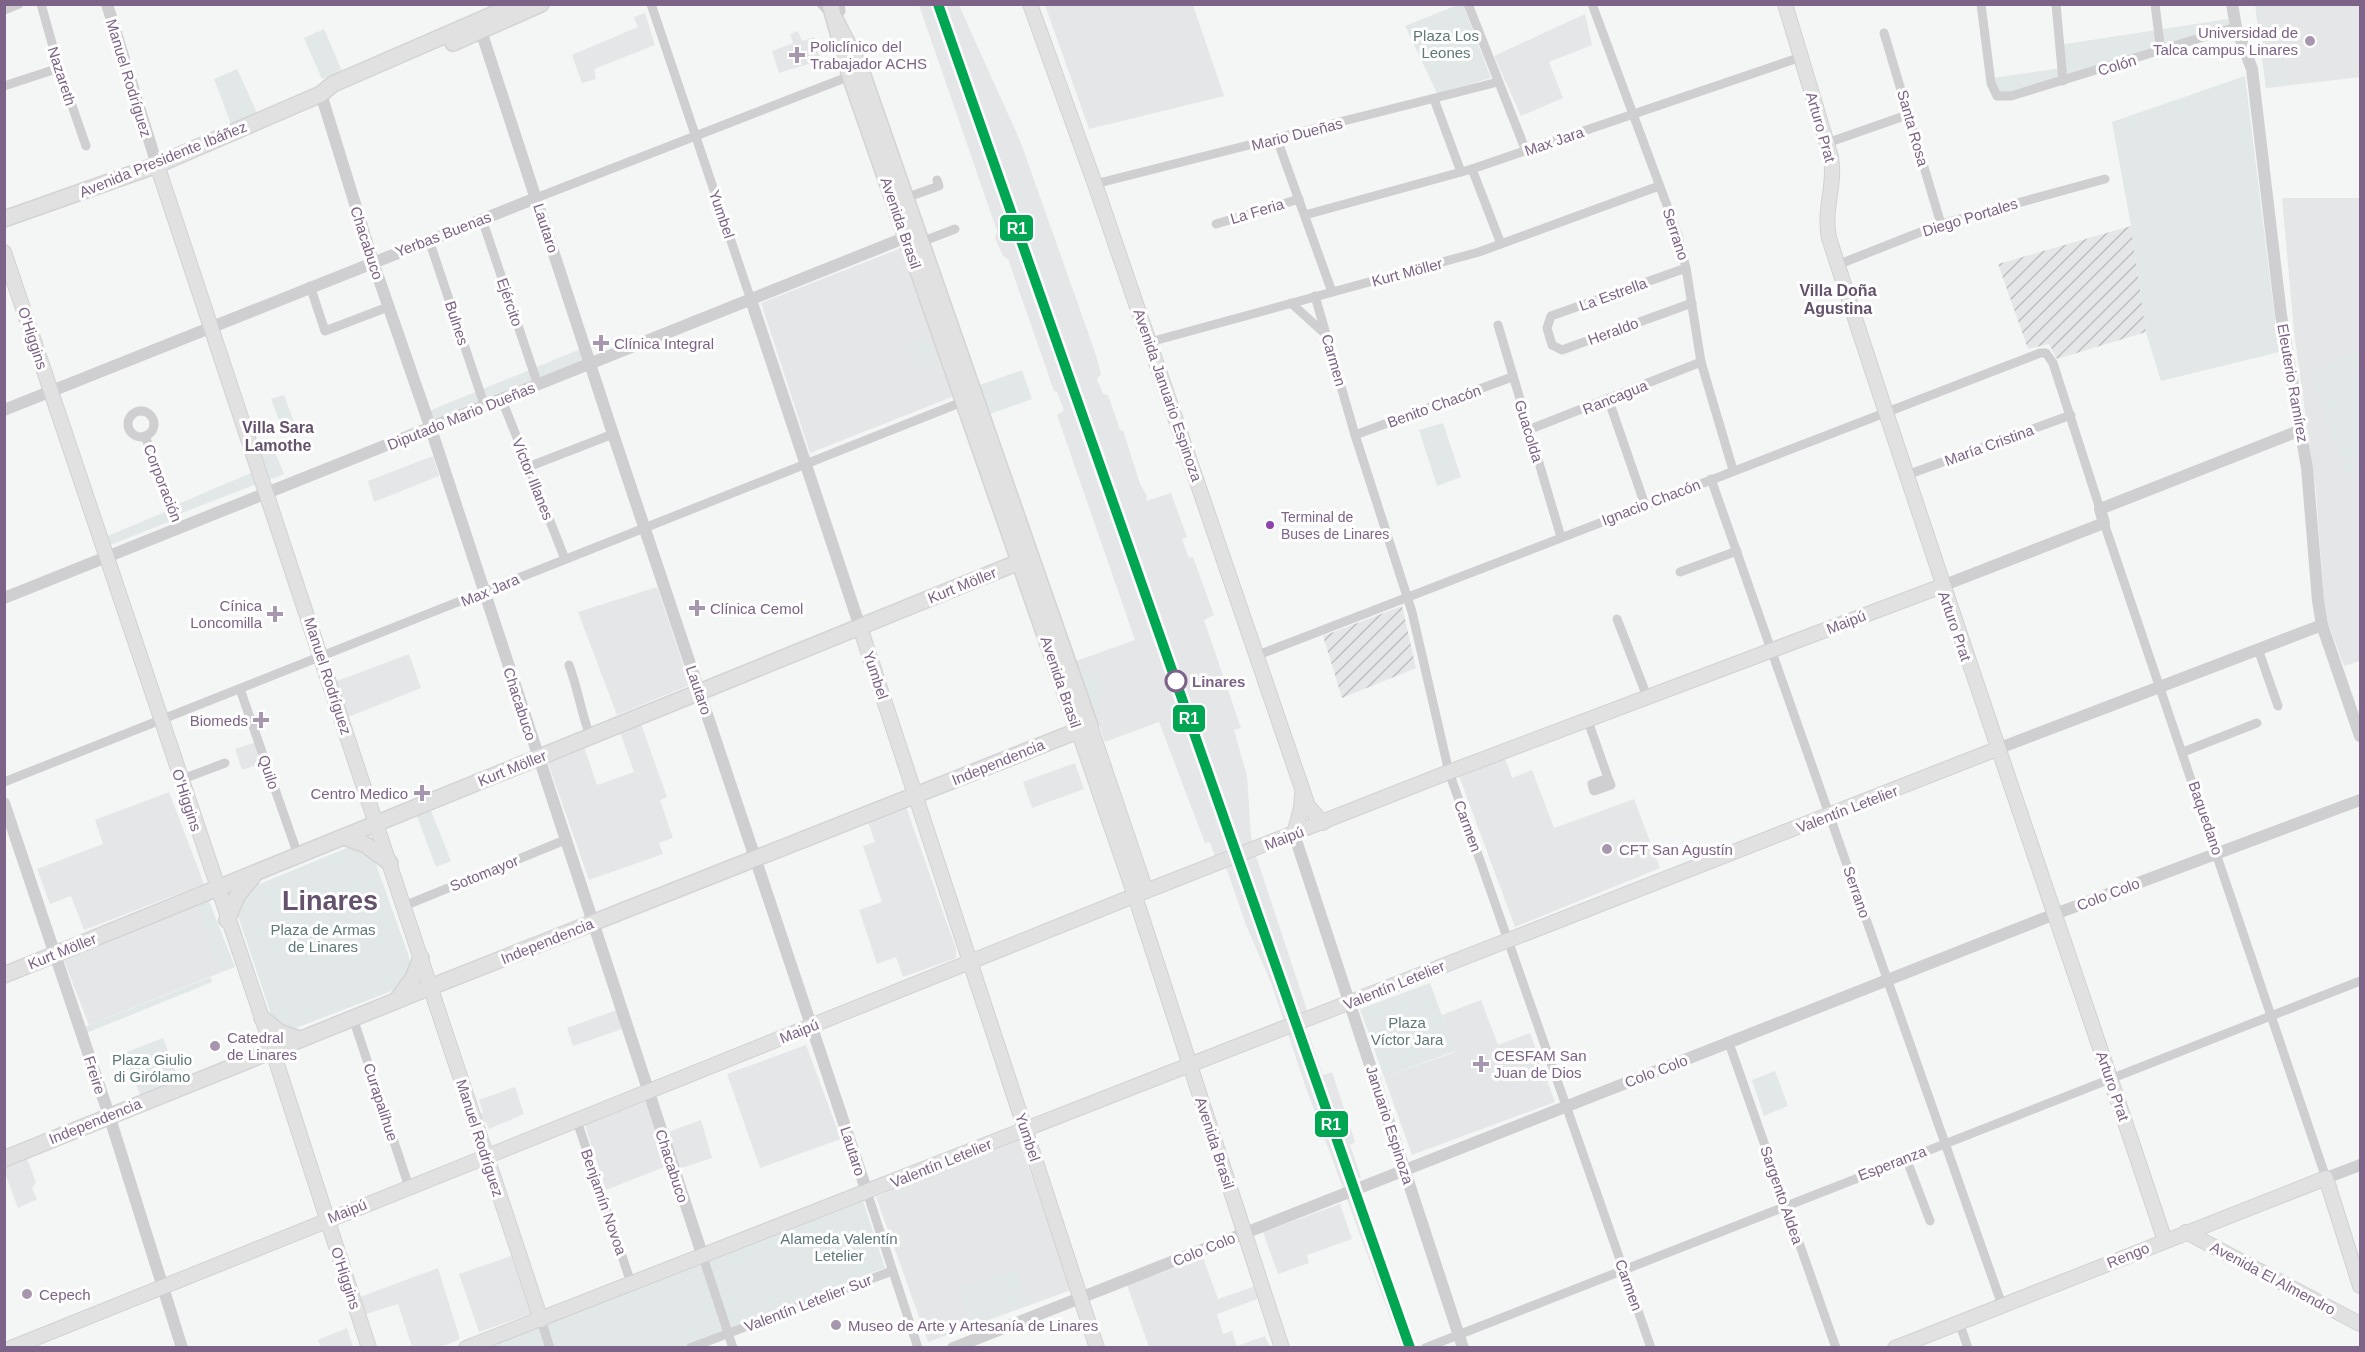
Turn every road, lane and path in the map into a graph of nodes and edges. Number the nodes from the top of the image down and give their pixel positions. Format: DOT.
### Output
graph roads {
  1 [pos="41,4"];
  2 [pos="108,4"];
  3 [pos="517,4"];
  4 [pos="541,4"];
  5 [pos="651,4"];
  6 [pos="821,4"];
  7 [pos="1030,4"];
  8 [pos="1468,4"];
  9 [pos="1592,4"];
  10 [pos="1785,4"];
  11 [pos="1981,4"];
  12 [pos="2056,4"];
  13 [pos="2155,4"];
  14 [pos="2232,4"];
  15 [pos="835,9"];
  16 [pos="478,27"];
  17 [pos="2236,27"];
  18 [pos="1884,33"];
  19 [pos="2161,51"];
  20 [pos="1801,57"];
  21 [pos="59,68"];
  22 [pos="850,76"];
  23 [pos="2063,81"];
  24 [pos="1498,82"];
  25 [pos="4,86"];
  26 [pos="321,94"];
  27 [pos="1434,99"];
  28 [pos="1632,114"];
  29 [pos="1910,114"];
  30 [pos="695,136"];
  31 [pos="1277,139"];
  32 [pos="1827,143"];
  33 [pos="86,146"];
  34 [pos="1526,151"];
  35 [pos="157,165"];
  36 [pos="1472,169"];
  37 [pos="1461,172"];
  38 [pos="2105,179"];
  39 [pos="937,180"];
  40 [pos="1095,184"];
  41 [pos="1659,186"];
  42 [pos="536,198"];
  43 [pos="905,198"];
  44 [pos="1299,199"];
  45 [pos="1305,215"];
  46 [pos="4,219"];
  47 [pos="482,219"];
  48 [pos="1216,224"];
  49 [pos="1941,225"];
  50 [pos="955,229"];
  51 [pos="915,237"];
  52 [pos="429,240"];
  53 [pos="1501,244"];
  54 [pos="4,252"];
  55 [pos="373,262"];
  56 [pos="1838,265"];
  57 [pos="1686,268"];
  58 [pos="309,286"];
  59 [pos="1332,292"];
  60 [pos="1315,296"];
  61 [pos="751,300"];
  62 [pos="1291,303"];
  63 [pos="1692,303"];
  64 [pos="388,307"];
  65 [pos="1498,325"];
  66 [pos="212,326"];
  67 [pos="1547,328"];
  68 [pos="1327,336"];
  69 [pos="1150,342"];
  70 [pos="2046,353"];
  71 [pos="1701,362"];
  72 [pos="590,365"];
  73 [pos="1512,377"];
  74 [pos="538,386"];
  75 [pos="51,391"];
  76 [pos="969,399"];
  77 [pos="502,400"];
  78 [pos="1610,400"];
  79 [pos="485,407"];
  80 [pos="4,410"];
  81 [pos="1887,411"];
  82 [pos="2071,415"];
  83 [pos="431,429"];
  84 [pos="1528,430"];
  85 [pos="2301,430"];
  86 [pos="613,434"];
  87 [pos="1355,435"];
  88 [pos="145,436"];
  89 [pos="807,464"];
  90 [pos="528,467"];
  91 [pos="1733,470"];
  92 [pos="1907,475"];
  93 [pos="1711,479"];
  94 [pos="267,495"];
  95 [pos="1644,505"];
  96 [pos="2100,509"];
  97 [pos="2104,523"];
  98 [pos="645,527"];
  99 [pos="180,529"];
  100 [pos="1561,537"];
  101 [pos="1737,551"];
  102 [pos="107,559"];
  103 [pos="565,559"];
  104 [pos="1019,562"];
  105 [pos="1035,570"];
  106 [pos="1680,572"];
  107 [pos="1942,586"];
  108 [pos="484,593"];
  109 [pos="1407,597"];
  110 [pos="4,598"];
  111 [pos="1617,619"];
  112 [pos="2322,625"];
  113 [pos="860,627"];
  114 [pos="2258,650"];
  115 [pos="1772,651"];
  116 [pos="1258,655"];
  117 [pos="321,658"];
  118 [pos="569,665"];
  119 [pos="2161,687"];
  120 [pos="240,688"];
  121 [pos="699,692"];
  122 [pos="1648,699"];
  123 [pos="2278,706"];
  124 [pos="160,719"];
  125 [pos="1588,721"];
  126 [pos="2257,723"];
  127 [pos="1084,728"];
  128 [pos="590,736"];
  129 [pos="2361,736"];
  130 [pos="1997,749"];
  131 [pos="2183,752"];
  132 [pos="538,758"];
  133 [pos="225,763"];
  134 [pos="1449,772"];
  135 [pos="1608,778"];
  136 [pos="180,780"];
  137 [pos="4,782"];
  138 [pos="1302,786"];
  139 [pos="915,795"];
  140 [pos="2361,800"];
  141 [pos="4,803"];
  142 [pos="1830,815"];
  143 [pos="376,823"];
  144 [pos="1323,823"];
  145 [pos="1293,834"];
  146 [pos="344,837"];
  147 [pos="565,840"];
  148 [pos="2217,854"];
  149 [pos="298,855"];
  150 [pos="756,859"];
  151 [pos="390,863"];
  152 [pos="256,872"];
  153 [pos="216,889"];
  154 [pos="1141,893"];
  155 [pos="404,906"];
  156 [pos="2055,914"];
  157 [pos="227,920"];
  158 [pos="592,923"];
  159 [pos="1508,939"];
  160 [pos="55,954"];
  161 [pos="421,958"];
  162 [pos="970,962"];
  163 [pos="4,975"];
  164 [pos="1888,980"];
  165 [pos="2361,981"];
  166 [pos="430,987"];
  167 [pos="397,1000"];
  168 [pos="1350,1003"];
  169 [pos="2270,1015"];
  170 [pos="262,1018"];
  171 [pos="353,1018"];
  172 [pos="812,1026"];
  173 [pos="300,1039"];
  174 [pos="1729,1042"];
  175 [pos="272,1051"];
  176 [pos="1190,1066"];
  177 [pos="2110,1077"];
  178 [pos="648,1092"];
  179 [pos="1565,1107"];
  180 [pos="109,1115"];
  181 [pos="577,1121"];
  182 [pos="1025,1129"];
  183 [pos="1945,1143"];
  184 [pos="486,1157"];
  185 [pos="1906,1158"];
  186 [pos="4,1159"];
  187 [pos="2361,1165"];
  188 [pos="1405,1170"];
  189 [pos="2326,1178"];
  190 [pos="409,1187"];
  191 [pos="867,1192"];
  192 [pos="1786,1205"];
  193 [pos="326,1220"];
  194 [pos="1930,1221"];
  195 [pos="2186,1232"];
  196 [pos="1245,1233"];
  197 [pos="2165,1241"];
  198 [pos="703,1257"];
  199 [pos="1623,1269"];
  200 [pos="892,1271"];
  201 [pos="632,1283"];
  202 [pos="161,1286"];
  203 [pos="2361,1286"];
  204 [pos="1081,1297"];
  205 [pos="2002,1305"];
  206 [pos="540,1320"];
  207 [pos="1959,1322"];
  208 [pos="2361,1324"];
  209 [pos="728,1333"];
  210 [pos="1459,1334"];
  211 [pos="11,1347"];
  212 [pos="182,1347"];
  213 [pos="369,1347"];
  214 [pos="466,1347"];
  215 [pos="550,1347"];
  216 [pos="690,1347"];
  217 [pos="733,1347"];
  218 [pos="918,1347"];
  219 [pos="953,1347"];
  220 [pos="1097,1347"];
  221 [pos="1282,1347"];
  222 [pos="1425,1347"];
  223 [pos="1463,1347"];
  224 [pos="1651,1347"];
  225 [pos="1836,1347"];
  226 [pos="1895,1347"];
  227 [pos="1968,1347"];
  1 -- 21 [label="street, Nazareth"];
  2 -- 35 [label="street, Manuel Rodríguez"];
  3 -- 16 [label="main road, Avenida Presidente Ibáñez"];
  4 -- 16 [label="main road, Avenida Presidente Ibáñez"];
  5 -- 30 [label="street, Yumbel"];
  6 -- 15 [label="street"];
  7 -- 40 [label="main road, Avenida Januario Espinoza"];
  8 -- 24 [label="street"];
  9 -- 28 [label="street, Serrano"];
  10 -- 20 [label="main road, Arturo Prat"];
  11 -- 23 [label="street, Colón"];
  12 -- 23 [label="street"];
  13 -- 19 [label="street"];
  14 -- 17 [label="street, Eleuterio Ramírez"];
  15 -- 22 [label="main road, Avenida Brasil"];
  15 -- 43 [label="main road, Avenida Brasil"];
  16 -- 26 [label="main road, Avenida Presidente Ibáñez"];
  16 -- 42 [label="street, Lautaro"];
  17 -- 19 [label="street, Colón"];
  17 -- 85 [label="street, Eleuterio Ramírez"];
  18 -- 29 [label="street, Santa Rosa"];
  19 -- 23 [label="street, Colón"];
  20 -- 28 [label="street, Max Jara"];
  20 -- 32 [label="main road, Arturo Prat"];
  21 -- 25 [label="street"];
  21 -- 33 [label="street, Nazareth"];
  22 -- 30 [label="street, Yerbas Buenas"];
  22 -- 51 [label="main road, Avenida Brasil"];
  24 -- 27 [label="street, Mario Dueñas"];
  24 -- 34 [label="street"];
  26 -- 35 [label="main road, Avenida Presidente Ibáñez"];
  26 -- 55 [label="street, Chacabuco"];
  27 -- 31 [label="street, Mario Dueñas"];
  27 -- 37 [label="street"];
  28 -- 34 [label="street, Max Jara"];
  28 -- 41 [label="street, Serrano"];
  29 -- 32 [label="street"];
  29 -- 49 [label="street, Santa Rosa"];
  30 -- 42 [label="street, Yerbas Buenas"];
  30 -- 61 [label="street, Yumbel"];
  31 -- 40 [label="street, Mario Dueñas"];
  31 -- 44 [label="street"];
  32 -- 56 [label="main road, Arturo Prat"];
  34 -- 36 [label="street, Max Jara"];
  35 -- 46 [label="main road, Avenida Presidente Ibáñez"];
  35 -- 66 [label="main road, Manuel Rodríguez"];
  36 -- 37 [label="street, Max Jara"];
  36 -- 53 [label="street"];
  37 -- 45 [label="street, Max Jara"];
  38 -- 49 [label="street, Diego Portales"];
  39 -- 43 [label="street"];
  40 -- 69 [label="main road, Avenida Januario Espinoza"];
  41 -- 53 [label="street, Kurt Möller"];
  41 -- 57 [label="street, Serrano"];
  42 -- 47 [label="street, Yerbas Buenas"];
  42 -- 72 [label="street, Lautaro"];
  43 -- 51 [label="main road, Avenida Brasil"];
  44 -- 45 [label="street"];
  44 -- 48 [label="street, La Feria"];
  45 -- 59 [label="street"];
  47 -- 52 [label="street, Yerbas Buenas"];
  47 -- 74 [label="street, Ejército"];
  49 -- 56 [label="street, Diego Portales"];
  50 -- 51 [label="street"];
  51 -- 61 [label="street, Diputado Mario Dueñas"];
  51 -- 76 [label="main road, Avenida Brasil"];
  52 -- 55 [label="street, Yerbas Buenas"];
  52 -- 79 [label="street, Bulnes"];
  53 -- 59 [label="street, Kurt Möller"];
  54 -- 75 [label="main road, O'Higgins"];
  55 -- 58 [label="street, Yerbas Buenas"];
  55 -- 64 [label="street, Chacabuco"];
  56 -- 81 [label="main road, Arturo Prat"];
  57 -- 63 [label="street, Serrano"];
  57 -- 67 [label="street, La Estrella"];
  58 -- 64 [label="street"];
  58 -- 66 [label="street, Yerbas Buenas"];
  59 -- 60 [label="street, Kurt Möller"];
  60 -- 62 [label="street, Kurt Möller"];
  60 -- 68 [label="street, Carmen"];
  61 -- 72 [label="street, Diputado Mario Dueñas"];
  61 -- 89 [label="street, Yumbel"];
  62 -- 68 [label="street"];
  62 -- 69 [label="street, Kurt Möller"];
  63 -- 67 [label="street, Heraldo"];
  63 -- 71 [label="street, Serrano"];
  64 -- 83 [label="street, Chacabuco"];
  65 -- 73 [label="street, Guacolda"];
  66 -- 75 [label="street, Yerbas Buenas"];
  66 -- 94 [label="main road, Manuel Rodríguez"];
  68 -- 87 [label="street, Carmen"];
  69 -- 116 [label="main road, Avenida Januario Espinoza"];
  70 -- 81 [label="street, Ignacio Chacón"];
  70 -- 82 [label="street, Baquedano"];
  71 -- 78 [label="street, Rancagua"];
  71 -- 91 [label="street, Serrano"];
  72 -- 74 [label="street, Diputado Mario Dueñas"];
  72 -- 86 [label="street, Lautaro"];
  73 -- 84 [label="street, Guacolda"];
  73 -- 87 [label="street, Benito Chacón"];
  74 -- 77 [label="street, Diputado Mario Dueñas"];
  75 -- 80 [label="street, Yerbas Buenas"];
  75 -- 102 [label="main road, O'Higgins"];
  76 -- 89 [label="street, Max Jara"];
  76 -- 104 [label="main road, Avenida Brasil"];
  76 -- 105 [label="main road, Avenida Brasil"];
  77 -- 79 [label="street, Diputado Mario Dueñas"];
  77 -- 90 [label="street, Víctor Illanes"];
  78 -- 84 [label="street, Rancagua"];
  78 -- 95 [label="street"];
  79 -- 83 [label="street, Diputado Mario Dueñas"];
  81 -- 91 [label="street, Ignacio Chacón"];
  81 -- 92 [label="main road, Arturo Prat"];
  82 -- 92 [label="street, María Cristina"];
  82 -- 96 [label="street, Baquedano"];
  83 -- 94 [label="street, Diputado Mario Dueñas"];
  83 -- 108 [label="street, Chacabuco"];
  84 -- 100 [label="street, Guacolda"];
  85 -- 96 [label="street"];
  85 -- 112 [label="street, Eleuterio Ramírez"];
  86 -- 90 [label="street"];
  86 -- 98 [label="street, Lautaro"];
  87 -- 109 [label="street, Carmen"];
  88 -- 99 [label="street, Corporación"];
  89 -- 98 [label="street, Max Jara"];
  89 -- 113 [label="street, Yumbel"];
  90 -- 103 [label="street, Víctor Illanes"];
  91 -- 93 [label="street, Ignacio Chacón"];
  92 -- 107 [label="main road, Arturo Prat"];
  93 -- 95 [label="street, Ignacio Chacón"];
  93 -- 101 [label="street, Serrano"];
  94 -- 99 [label="street, Diputado Mario Dueñas"];
  94 -- 117 [label="main road, Manuel Rodríguez"];
  95 -- 100 [label="street, Ignacio Chacón"];
  96 -- 97 [label="street, Baquedano"];
  97 -- 107 [label="street, Maipú"];
  97 -- 119 [label="street, Baquedano"];
  98 -- 103 [label="street, Max Jara"];
  98 -- 121 [label="street, Lautaro"];
  99 -- 102 [label="street, Diputado Mario Dueñas"];
  100 -- 109 [label="street, Ignacio Chacón"];
  101 -- 106 [label="street"];
  101 -- 115 [label="street, Serrano"];
  102 -- 110 [label="street, Diputado Mario Dueñas"];
  102 -- 124 [label="main road, O'Higgins"];
  103 -- 108 [label="street, Max Jara"];
  104 -- 105 [label="main road"];
  104 -- 113 [label="main road, Kurt Möller"];
  104 -- 127 [label="main road, Avenida Brasil"];
  105 -- 127 [label="main road, Avenida Brasil"];
  107 -- 115 [label="main road, Maipú"];
  107 -- 130 [label="main road, Arturo Prat"];
  108 -- 117 [label="street, Max Jara"];
  108 -- 132 [label="street, Chacabuco"];
  109 -- 116 [label="street, Ignacio Chacón"];
  109 -- 134 [label="street, Carmen"];
  111 -- 122 [label="street"];
  112 -- 114 [label="street, Valentín Letelier"];
  112 -- 129 [label="street, Eleuterio Ramírez"];
  113 -- 121 [label="main road, Kurt Möller"];
  113 -- 139 [label="main road, Yumbel"];
  114 -- 119 [label="street, Valentín Letelier"];
  114 -- 123 [label="street"];
  115 -- 122 [label="main road, Maipú"];
  115 -- 142 [label="street, Serrano"];
  116 -- 138 [label="main road, Avenida Januario Espinoza"];
  117 -- 120 [label="street, Max Jara"];
  117 -- 143 [label="main road, Manuel Rodríguez"];
  118 -- 128 [label="street"];
  119 -- 130 [label="street, Valentín Letelier"];
  119 -- 131 [label="street, Baquedano"];
  120 -- 124 [label="street, Max Jara"];
  120 -- 149 [label="street, Quilo"];
  121 -- 128 [label="main road, Kurt Möller"];
  121 -- 150 [label="street, Lautaro"];
  122 -- 125 [label="main road, Maipú"];
  124 -- 136 [label="main road, O'Higgins"];
  124 -- 137 [label="street, Max Jara"];
  125 -- 134 [label="main road, Maipú"];
  125 -- 135 [label="street"];
  126 -- 131 [label="street"];
  127 -- 139 [label="main road, Independencia"];
  127 -- 154 [label="main road, Avenida Brasil"];
  128 -- 132 [label="main road, Kurt Möller"];
  130 -- 142 [label="main road, Valentín Letelier"];
  130 -- 156 [label="main road, Arturo Prat"];
  131 -- 148 [label="street, Baquedano"];
  132 -- 143 [label="main road, Kurt Möller"];
  132 -- 147 [label="street, Chacabuco"];
  133 -- 136 [label="street"];
  134 -- 144 [label="main road, Maipú"];
  134 -- 159 [label="street, Carmen"];
  136 -- 153 [label="main road, O'Higgins"];
  138 -- 144 [label="main road, Avenida Januario Espinoza"];
  138 -- 145 [label="main road, Avenida Januario Espinoza"];
  139 -- 150 [label="main road, Independencia"];
  139 -- 162 [label="main road, Yumbel"];
  140 -- 148 [label="street, Colo Colo"];
  141 -- 160 [label="street, Freire"];
  142 -- 159 [label="main road, Valentín Letelier"];
  142 -- 164 [label="street, Serrano"];
  143 -- 146 [label="main road, Kurt Möller"];
  143 -- 151 [label="main road, Manuel Rodríguez"];
  144 -- 145 [label="main road, Maipú"];
  145 -- 154 [label="main road, Maipú"];
  145 -- 168 [label="street, Januario Espinoza"];
  146 -- 149 [label="main road, Kurt Möller"];
  146 -- 151 [label="main road"];
  147 -- 155 [label="street, Sotomayor"];
  147 -- 158 [label="street, Chacabuco"];
  148 -- 156 [label="street, Colo Colo"];
  148 -- 169 [label="street, Baquedano"];
  149 -- 152 [label="main road, Kurt Möller"];
  150 -- 158 [label="main road, Independencia"];
  150 -- 172 [label="street, Lautaro"];
  151 -- 155 [label="main road, Manuel Rodríguez"];
  152 -- 153 [label="main road, Kurt Möller"];
  152 -- 157 [label="main road"];
  153 -- 157 [label="main road, O'Higgins"];
  153 -- 160 [label="main road, Kurt Möller"];
  154 -- 162 [label="main road, Maipú"];
  154 -- 176 [label="main road, Avenida Brasil"];
  155 -- 161 [label="main road, Manuel Rodríguez"];
  156 -- 164 [label="street, Colo Colo"];
  156 -- 177 [label="main road, Arturo Prat"];
  157 -- 170 [label="main road, O'Higgins"];
  158 -- 166 [label="main road, Independencia"];
  158 -- 178 [label="street, Chacabuco"];
  159 -- 168 [label="main road, Valentín Letelier"];
  159 -- 179 [label="street, Carmen"];
  160 -- 163 [label="main road, Kurt Möller"];
  160 -- 180 [label="street, Freire"];
  161 -- 166 [label="main road, Manuel Rodríguez"];
  161 -- 167 [label="main road"];
  162 -- 172 [label="main road, Maipú"];
  162 -- 182 [label="main road, Yumbel"];
  164 -- 174 [label="street, Colo Colo"];
  164 -- 183 [label="street, Serrano"];
  165 -- 169 [label="street, Esperanza"];
  166 -- 167 [label="main road, Independencia"];
  166 -- 184 [label="main road, Manuel Rodríguez"];
  167 -- 171 [label="main road, Independencia"];
  168 -- 176 [label="main road, Valentín Letelier"];
  168 -- 188 [label="street, Januario Espinoza"];
  169 -- 177 [label="street, Esperanza"];
  169 -- 189 [label="street, Baquedano"];
  170 -- 173 [label="main road"];
  170 -- 175 [label="main road, O'Higgins"];
  171 -- 173 [label="main road, Independencia"];
  171 -- 190 [label="street, Curapalihue"];
  172 -- 178 [label="main road, Maipú"];
  172 -- 191 [label="street, Lautaro"];
  173 -- 175 [label="main road, Independencia"];
  174 -- 179 [label="street, Colo Colo"];
  174 -- 192 [label="street, Sargento Aldea"];
  175 -- 180 [label="main road, Independencia"];
  175 -- 193 [label="main road, O'Higgins"];
  176 -- 182 [label="main road, Valentín Letelier"];
  176 -- 196 [label="main road, Avenida Brasil"];
  177 -- 183 [label="street, Esperanza"];
  177 -- 197 [label="main road, Arturo Prat"];
  178 -- 181 [label="main road, Maipú"];
  178 -- 198 [label="street, Chacabuco"];
  179 -- 188 [label="street, Colo Colo"];
  179 -- 199 [label="street, Carmen"];
  180 -- 186 [label="main road, Independencia"];
  180 -- 202 [label="street, Freire"];
  181 -- 184 [label="main road, Maipú"];
  181 -- 201 [label="street, Benjamín Novoa"];
  182 -- 191 [label="main road, Valentín Letelier"];
  182 -- 204 [label="main road, Yumbel"];
  183 -- 185 [label="street, Esperanza"];
  183 -- 205 [label="street, Serrano"];
  184 -- 190 [label="main road, Maipú"];
  184 -- 206 [label="main road, Manuel Rodríguez"];
  185 -- 192 [label="street, Esperanza"];
  185 -- 194 [label="street"];
  187 -- 189 [label="street, Rengo"];
  188 -- 196 [label="street, Colo Colo"];
  188 -- 210 [label="street, Januario Espinoza"];
  189 -- 195 [label="main road, Rengo"];
  189 -- 203 [label="main road, Baquedano"];
  190 -- 193 [label="main road, Maipú"];
  191 -- 198 [label="main road, Valentín Letelier"];
  191 -- 200 [label="street, Lautaro"];
  192 -- 199 [label="street, Esperanza"];
  192 -- 225 [label="street, Sargento Aldea"];
  193 -- 202 [label="main road, Maipú"];
  193 -- 213 [label="main road, O'Higgins"];
  195 -- 197 [label="main road, Rengo"];
  195 -- 208 [label="main road, Avenida El Almendro"];
  196 -- 204 [label="street, Colo Colo"];
  196 -- 221 [label="main road, Avenida Brasil"];
  197 -- 205 [label="main road, Rengo"];
  198 -- 201 [label="main road, Valentín Letelier"];
  198 -- 209 [label="street, Chacabuco"];
  199 -- 210 [label="street, Esperanza"];
  199 -- 224 [label="street, Carmen"];
  200 -- 209 [label="street, Valentín Letelier Sur"];
  200 -- 218 [label="street, Lautaro"];
  201 -- 206 [label="main road, Valentín Letelier"];
  202 -- 211 [label="main road, Maipú"];
  202 -- 212 [label="street, Freire"];
  204 -- 219 [label="street, Colo Colo"];
  204 -- 220 [label="main road, Yumbel"];
  205 -- 207 [label="main road, Rengo"];
  206 -- 214 [label="main road, Valentín Letelier"];
  206 -- 215 [label="street, Manuel Rodríguez"];
  207 -- 226 [label="main road, Rengo"];
  207 -- 227 [label="street"];
  209 -- 216 [label="street, Valentín Letelier Sur"];
  209 -- 217 [label="street, Chacabuco"];
  210 -- 222 [label="street, Esperanza"];
  210 -- 223 [label="street, Januario Espinoza"];
}
